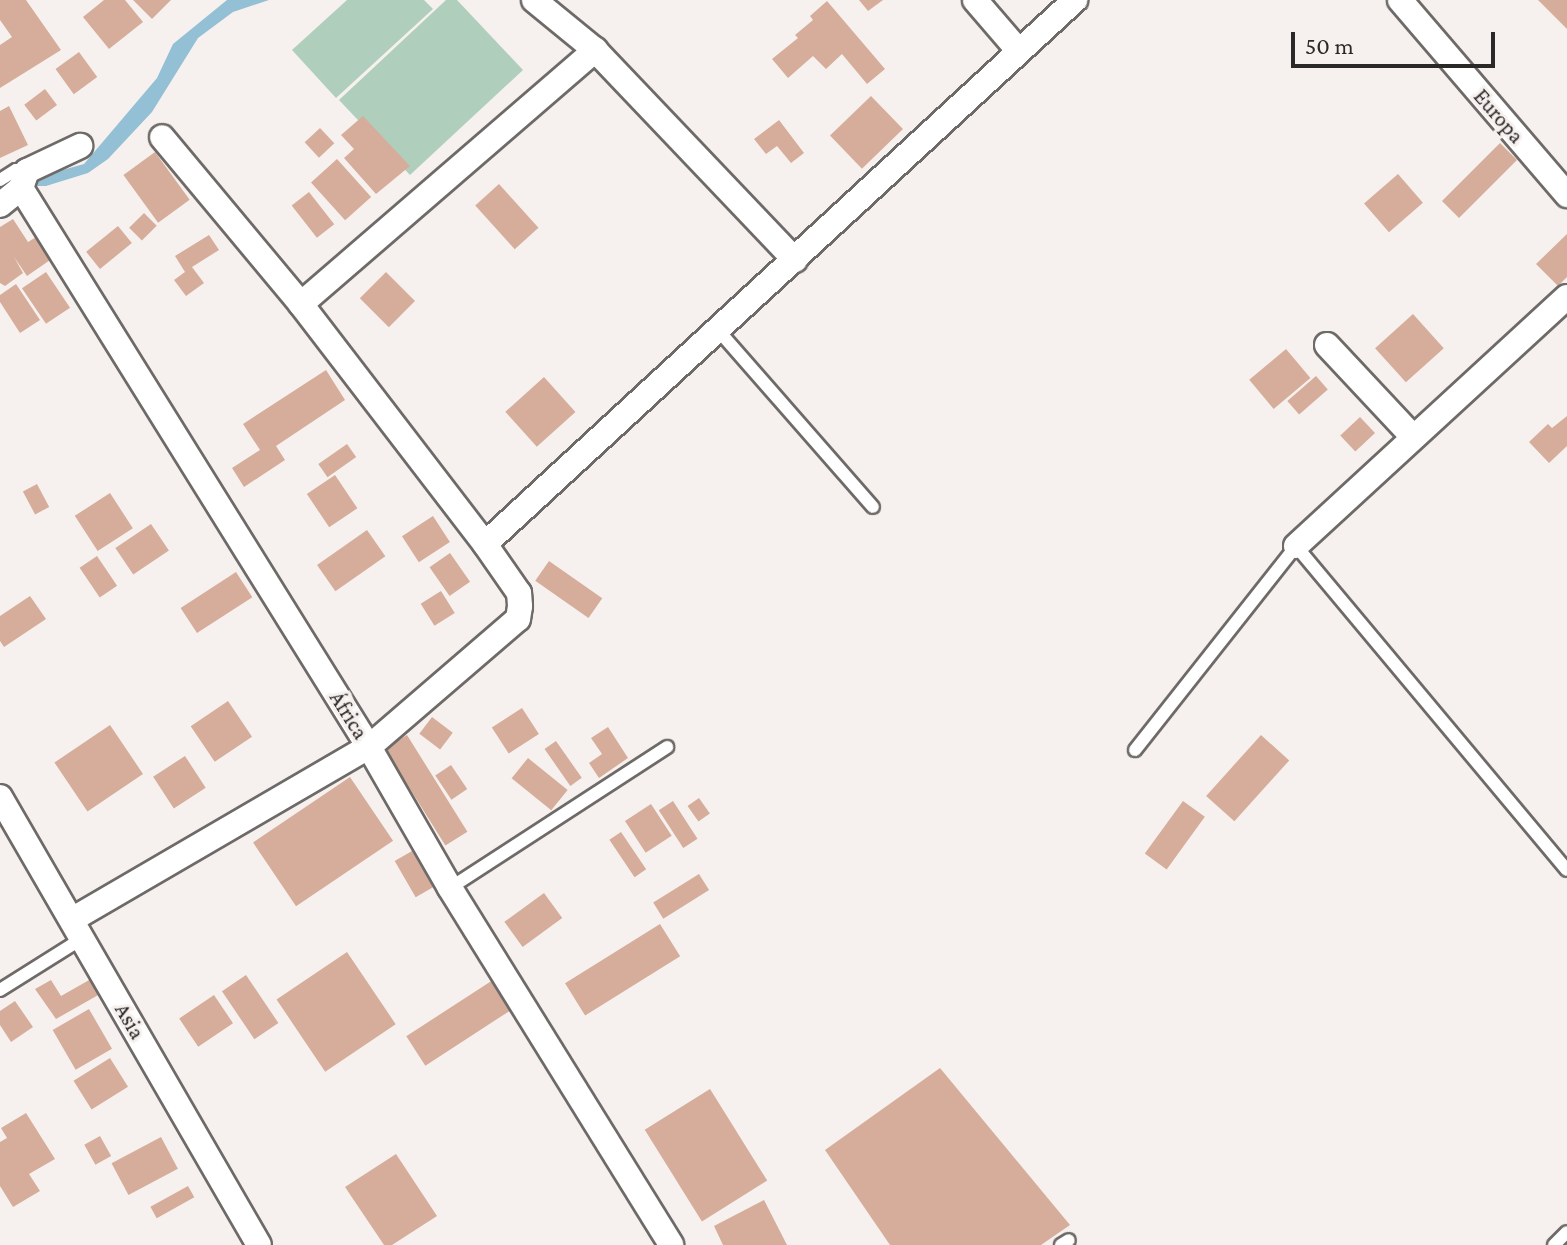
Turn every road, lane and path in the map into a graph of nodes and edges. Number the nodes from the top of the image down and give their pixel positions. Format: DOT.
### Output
graph roads {
  1 [pos="534,0"];
  2 [pos="975,0"];
  3 [pos="1075,0"];
  4 [pos="1400,0"];
  5 [pos="595,50"];
  6 [pos="1018,50"];
  7 [pos="162,137"];
  8 [pos="80,146"];
  9 [pos="16,180"];
  10 [pos="1567,195"];
  11 [pos="0,205"];
  12 [pos="795,260"];
  13 [pos="1567,297"];
  14 [pos="301,304"];
  15 [pos="718,330"];
  16 [pos="1327,345"];
  17 [pos="1413,437"];
  18 [pos="873,507"];
  19 [pos="485,544"];
  20 [pos="1296,546"];
  21 [pos="369,747"];
  22 [pos="667,747"];
  23 [pos="1135,750"];
  24 [pos="0,797"];
  25 [pos="1567,870"];
  26 [pos="450,888"];
  27 [pos="78,929"];
  28 [pos="0,990"];
  29 [pos="1567,1232"];
  30 [pos="259,1245"];
  31 [pos="671,1245"];
  32 [pos="1554,1245"];
  1 -- 5 [label="street"];
  2 -- 6 [label="street"];
  3 -- 6 [label="street"];
  4 -- 10 [label="street, Europa"];
  5 -- 12 [label="street"];
  5 -- 14 [label="street"];
  6 -- 12 [label="street"];
  7 -- 14 [label="street"];
  8 -- 9 [label="street"];
  9 -- 11 [label="street"];
  9 -- 21 [label="street, África"];
  12 -- 15 [label="street"];
  13 -- 17 [label="street"];
  14 -- 19 [label="street"];
  15 -- 18 [label="lane"];
  15 -- 19 [label="street"];
  16 -- 17 [label="street"];
  17 -- 20 [label="street"];
  19 -- 21 [label="street"];
  20 -- 23 [label="lane"];
  20 -- 25 [label="lane"];
  21 -- 26 [label="street, África"];
  21 -- 27 [label="street"];
  22 -- 26 [label="lane"];
  24 -- 27 [label="street, Asia"];
  26 -- 31 [label="street, África"];
  27 -- 28 [label="lane"];
  27 -- 30 [label="street, Asia"];
  29 -- 32 [label="lane"];
}
